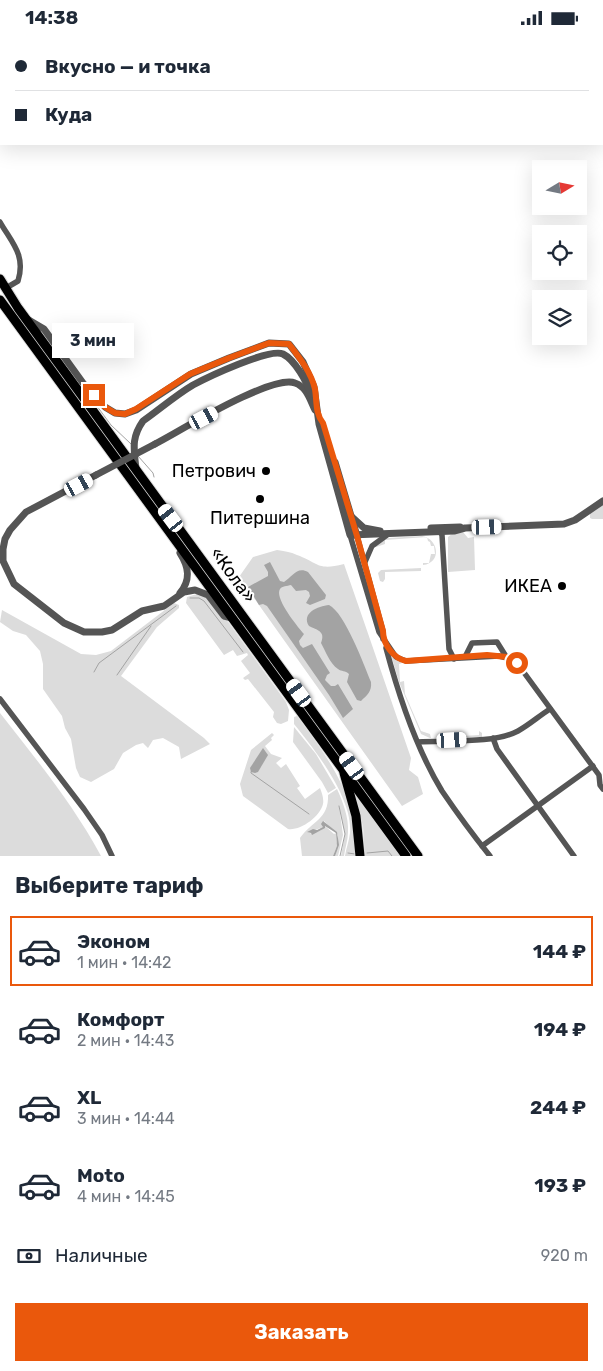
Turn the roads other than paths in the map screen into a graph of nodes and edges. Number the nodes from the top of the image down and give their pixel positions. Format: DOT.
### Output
graph roads {
  1 [pos="0,222"];
  2 [pos="0,279"];
  3 [pos="6,289"];
  4 [pos="0,300"];
  5 [pos="25,317"];
  6 [pos="318,416"];
  7 [pos="136,469"];
  8 [pos="603,501"];
  9 [pos="350,514"];
  10 [pos="165,527"];
  11 [pos="465,528"];
  12 [pos="439,529"];
  13 [pos="380,531"];
  14 [pos="452,531"];
  15 [pos="353,534"];
  16 [pos="387,535"];
  17 [pos="443,541"];
  18 [pos="364,562"];
  19 [pos="176,597"];
  20 [pos="232,618"];
  21 [pos="383,637"];
  22 [pos="466,657"];
  23 [pos="507,657"];
  24 [pos="454,659"];
  25 [pos="0,699"];
  26 [pos="550,709"];
  27 [pos="493,738"];
  28 [pos="418,742"];
  29 [pos="593,766"];
  30 [pos="343,768"];
  31 [pos="603,789"];
  32 [pos="538,806"];
  33 [pos="482,846"];
  34 [pos="112,856"];
  35 [pos="360,856"];
  36 [pos="406,856"];
  37 [pos="418,856"];
  38 [pos="490,856"];
  39 [pos="574,856"];
  1 -- 3 [label="street"];
  2 -- 3 [label="main road, «Кола»"];
  3 -- 5 [label="main road, «Кола»"];
  4 -- 10 [label="main road, «Кола»"];
  5 -- 6 [label="street"];
  5 -- 7 [label="main road, «Кола»"];
  6 -- 7 [label="street"];
  6 -- 9 [label="street"];
  6 -- 15 [label="street"];
  6 -- 19 [label="street, bridge"];
  7 -- 37 [label="main road, «Кола»"];
  8 -- 11 [label="street"];
  9 -- 13 [label="street"];
  9 -- 15 [label="street"];
  10 -- 19 [label="street"];
  10 -- 20 [label="main road, «Кола»"];
  11 -- 12 [label="street"];
  11 -- 14 [label="street"];
  12 -- 13 [label="street"];
  12 -- 14 [label="street"];
  12 -- 16 [label="street"];
  12 -- 17 [label="street"];
  13 -- 15 [label="street"];
  14 -- 17 [label="street"];
  15 -- 16 [label="street"];
  15 -- 18 [label="street"];
  15 -- 21 [label="street"];
  16 -- 18 [label="street"];
  17 -- 24 [label="street"];
  18 -- 21 [label="street"];
  19 -- 20 [label="street"];
  20 -- 30 [label="main road, «Кола»"];
  21 -- 24 [label="street"];
  21 -- 28 [label="street"];
  22 -- 23 [label="street"];
  22 -- 23 [label="street"];
  22 -- 24 [label="street"];
  23 -- 26 [label="street"];
  25 -- 34 [label="street"];
  26 -- 27 [label="street"];
  26 -- 29 [label="street"];
  27 -- 28 [label="street"];
  27 -- 32 [label="street"];
  28 -- 33 [label="street"];
  29 -- 31 [label="street"];
  29 -- 32 [label="street"];
  30 -- 35 [label="main road"];
  30 -- 36 [label="main road, «Кола»"];
  32 -- 33 [label="street"];
  32 -- 39 [label="street"];
  33 -- 38 [label="street"];
}
